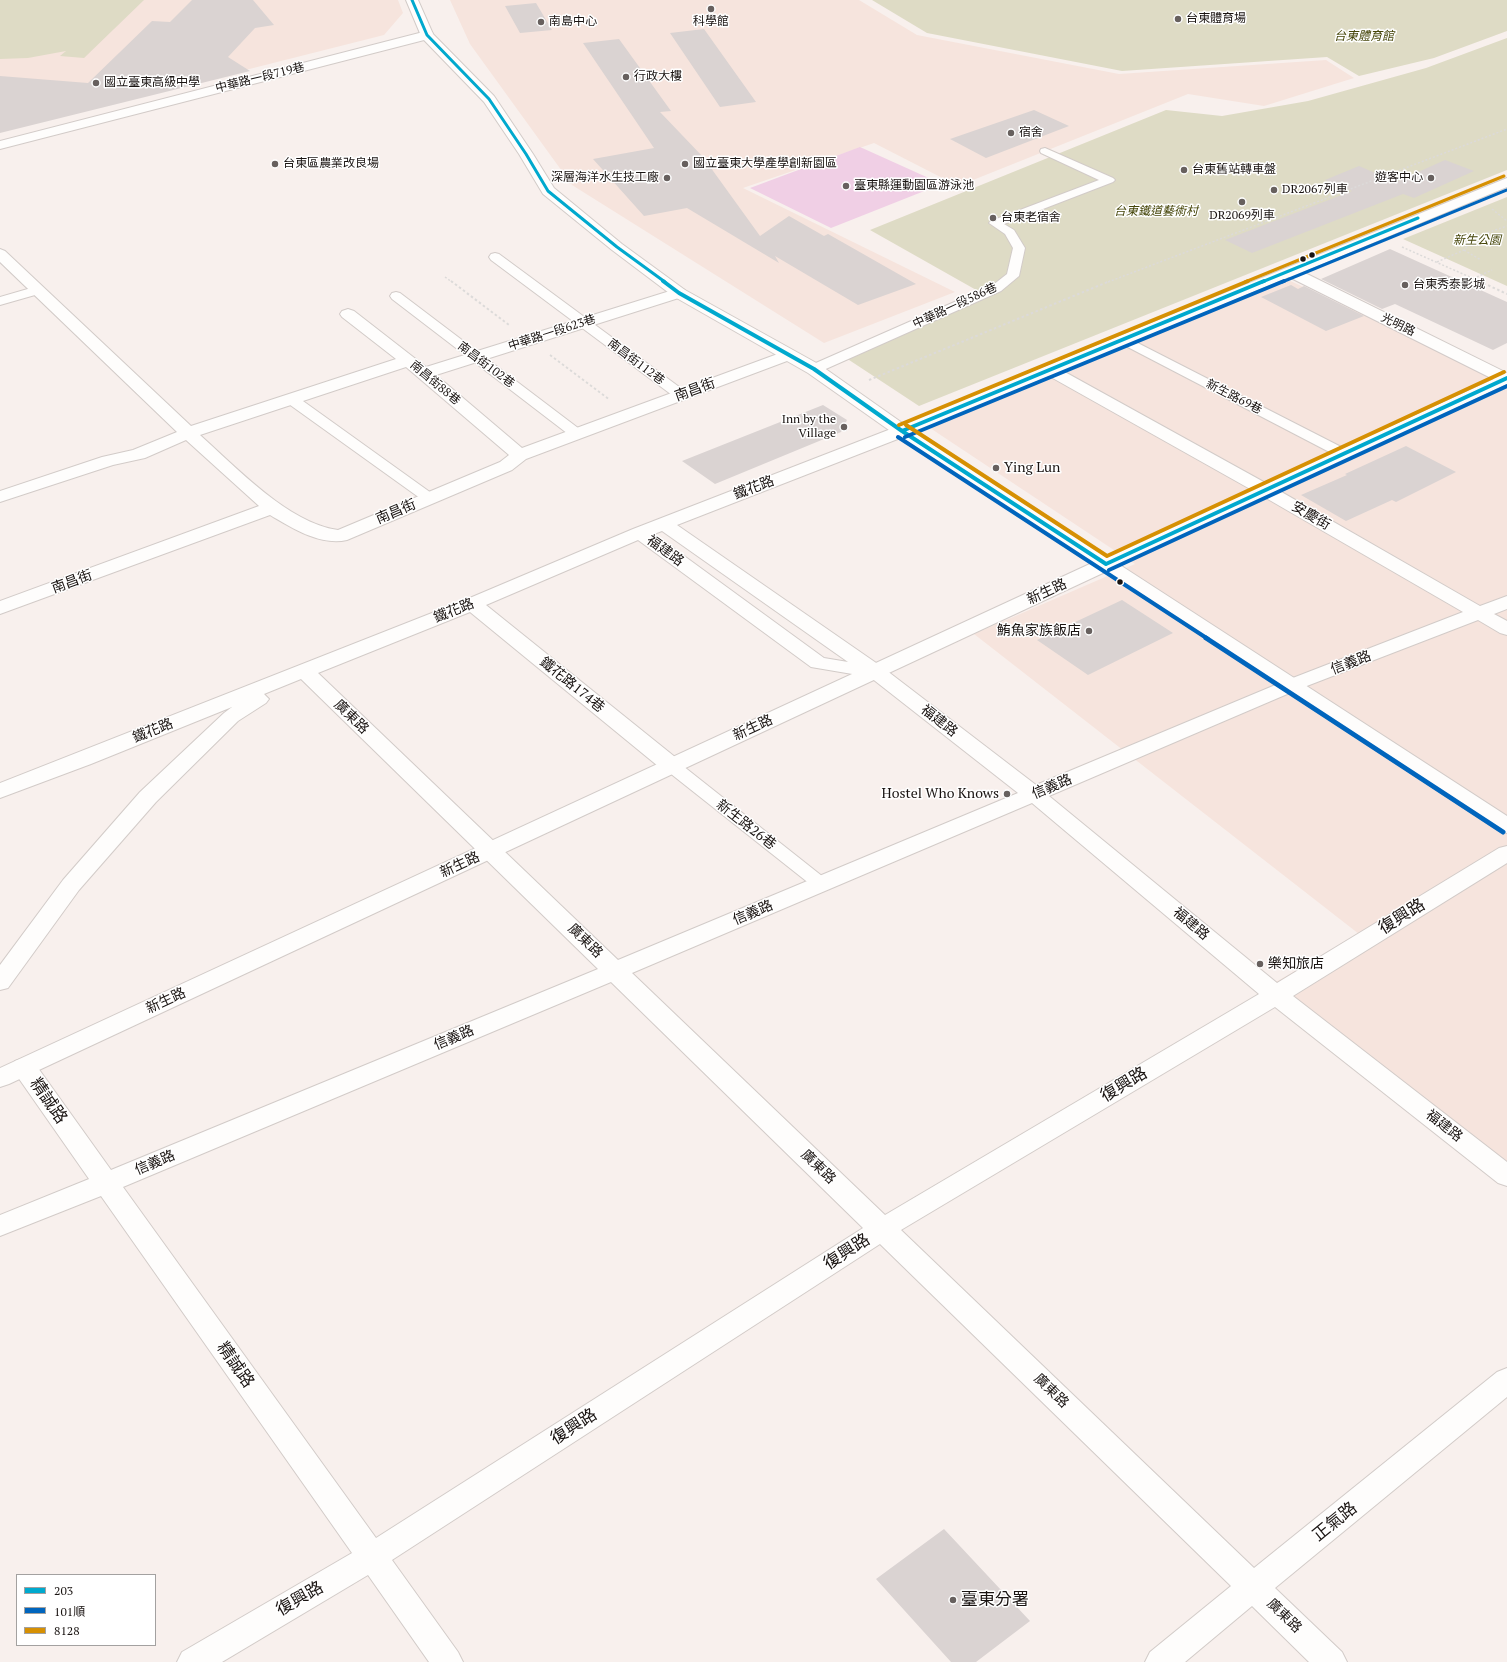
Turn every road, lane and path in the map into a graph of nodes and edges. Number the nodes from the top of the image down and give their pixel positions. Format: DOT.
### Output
graph roads {
  1 [pos="412,0"];
  2 [pos="427,35"];
  3 [pos="1507,129"];
  4 [pos="0,145"];
  5 [pos="1045,151"];
  6 [pos="1507,182"];
  7 [pos="1489,207"];
  8 [pos="1507,221"];
  9 [pos="1507,226"];
  10 [pos="1396,244"];
  11 [pos="1464,250"];
  12 [pos="0,254"];
  13 [pos="495,257"];
  14 [pos="1481,260"];
  15 [pos="1437,262"];
  16 [pos="1492,270"];
  17 [pos="1289,271"];
  18 [pos="1473,279"];
  19 [pos="1465,283"];
  20 [pos="38,290"];
  21 [pos="679,293"];
  22 [pos="1507,294"];
  23 [pos="396,296"];
  24 [pos="0,301"];
  25 [pos="348,314"];
  26 [pos="584,322"];
  27 [pos="1124,340"];
  28 [pos="789,355"];
  29 [pos="476,357"];
  30 [pos="408,361"];
  31 [pos="814,369"];
  32 [pos="1050,370"];
  33 [pos="424,373"];
  34 [pos="1506,379"];
  35 [pos="845,391"];
  36 [pos="681,395"];
  37 [pos="291,399"];
  38 [pos="902,430"];
  39 [pos="188,433"];
  40 [pos="577,434"];
  41 [pos="1344,454"];
  42 [pos="520,455"];
  43 [pos="1265,490"];
  44 [pos="0,497"];
  45 [pos="429,498"];
  46 [pos="272,508"];
  47 [pos="664,524"];
  48 [pos="640,533"];
  49 [pos="1106,564"];
  50 [pos="1507,602"];
  51 [pos="472,604"];
  52 [pos="0,608"];
  53 [pos="1480,613"];
  54 [pos="1507,629"];
  55 [pos="304,671"];
  56 [pos="876,671"];
  57 [pos="1292,685"];
  58 [pos="672,766"];
  59 [pos="0,791"];
  60 [pos="1034,794"];
  61 [pos="1507,826"];
  62 [pos="490,850"];
  63 [pos="1507,852"];
  64 [pos="821,884"];
  65 [pos="615,971"];
  66 [pos="0,982"];
  67 [pos="1276,995"];
  68 [pos="12,1073"];
  69 [pos="1507,1176"];
  70 [pos="106,1184"];
  71 [pos="0,1226"];
  72 [pos="882,1229"];
  73 [pos="1507,1380"];
  74 [pos="372,1557"];
  75 [pos="1254,1588"];
  76 [pos="193,1662"];
  77 [pos="447,1662"];
  78 [pos="1161,1662"];
  79 [pos="1331,1662"];
  1 -- 2 [label="street"];
  2 -- 4 [label="street, 中華路一段719巷"];
  2 -- 21 [label="street"];
  3 -- 35 [label="path"];
  5 -- 31 [label="lane, 中華路一段586巷"];
  6 -- 17 [label="street, 鐵花路"];
  7 -- 8 [label="path"];
  9 -- 11 [label="path"];
  10 -- 15 [label="path"];
  11 -- 14 [label="path"];
  11 -- 15 [label="path"];
  12 -- 20 [label="street"];
  13 -- 26 [label="lane, 南昌街112巷"];
  15 -- 18 [label="path"];
  16 -- 18 [label="path"];
  17 -- 27 [label="street, 鐵花路"];
  17 -- 34 [label="street, 光明路"];
  18 -- 19 [label="path"];
  18 -- 22 [label="path"];
  20 -- 24 [label="lane"];
  20 -- 39 [label="street"];
  21 -- 26 [label="street, 中華路一段623巷"];
  21 -- 28 [label="street"];
  23 -- 29 [label="lane, 南昌街102巷"];
  25 -- 30 [label="street, 南昌街88巷"];
  26 -- 29 [label="street, 中華路一段623巷"];
  26 -- 36 [label="lane, 南昌街112巷"];
  27 -- 32 [label="street, 鐵花路"];
  27 -- 41 [label="lane, 新生路69巷"];
  28 -- 31 [label="street"];
  28 -- 36 [label="street, 南昌街"];
  29 -- 33 [label="street, 中華路一段623巷"];
  29 -- 40 [label="lane, 南昌街102巷"];
  30 -- 33 [label="street, 南昌街88巷"];
  30 -- 37 [label="street"];
  31 -- 35 [label="street"];
  32 -- 38 [label="street, 鐵花路"];
  32 -- 43 [label="street, 安慶街"];
  33 -- 42 [label="street, 南昌街88巷"];
  34 -- 41 [label="street, 新生路"];
  35 -- 38 [label="street"];
  36 -- 40 [label="street, 南昌街"];
  37 -- 39 [label="street"];
  37 -- 45 [label="lane"];
  38 -- 47 [label="street, 鐵花路"];
  38 -- 49 [label="street"];
  39 -- 44 [label="street"];
  39 -- 46 [label="street"];
  40 -- 42 [label="street, 南昌街"];
  41 -- 43 [label="street, 新生路"];
  42 -- 45 [label="street, 南昌街"];
  43 -- 49 [label="street, 新生路"];
  43 -- 53 [label="street, 安慶街"];
  45 -- 46 [label="street, 南昌街"];
  46 -- 52 [label="street, 南昌街"];
  47 -- 48 [label="street, 鐵花路"];
  47 -- 56 [label="street, 福建路"];
  48 -- 51 [label="street, 鐵花路"];
  48 -- 56 [label="street, 福建路"];
  49 -- 56 [label="street, 新生路"];
  49 -- 57 [label="street"];
  50 -- 53 [label="street, 信義路"];
  51 -- 55 [label="street, 鐵花路"];
  51 -- 58 [label="street, 鐵花路174巷"];
  53 -- 54 [label="street, 安慶街"];
  53 -- 57 [label="street, 信義路"];
  55 -- 59 [label="street, 鐵花路"];
  55 -- 62 [label="street, 廣東路"];
  55 -- 66 [label="street"];
  56 -- 58 [label="street, 新生路"];
  56 -- 60 [label="street, 福建路"];
  57 -- 60 [label="street, 信義路"];
  57 -- 61 [label="street"];
  58 -- 62 [label="street, 新生路"];
  58 -- 64 [label="lane, 新生路26巷"];
  60 -- 64 [label="street, 信義路"];
  60 -- 67 [label="street, 福建路"];
  62 -- 65 [label="street, 廣東路"];
  62 -- 68 [label="street, 新生路"];
  63 -- 67 [label="street, 復興路"];
  64 -- 65 [label="street, 信義路"];
  65 -- 70 [label="street, 信義路"];
  65 -- 72 [label="street, 廣東路"];
  67 -- 69 [label="street, 福建路"];
  67 -- 72 [label="street, 復興路"];
  68 -- 70 [label="street, 精誠路"];
  70 -- 71 [label="street, 信義路"];
  70 -- 74 [label="street, 精誠路"];
  72 -- 74 [label="street, 復興路"];
  72 -- 75 [label="street, 廣東路"];
  73 -- 75 [label="street, 正氣路"];
  74 -- 76 [label="street, 復興路"];
  74 -- 77 [label="street, 精誠路"];
  75 -- 78 [label="street, 正氣路"];
  75 -- 79 [label="street, 廣東路"];
}
